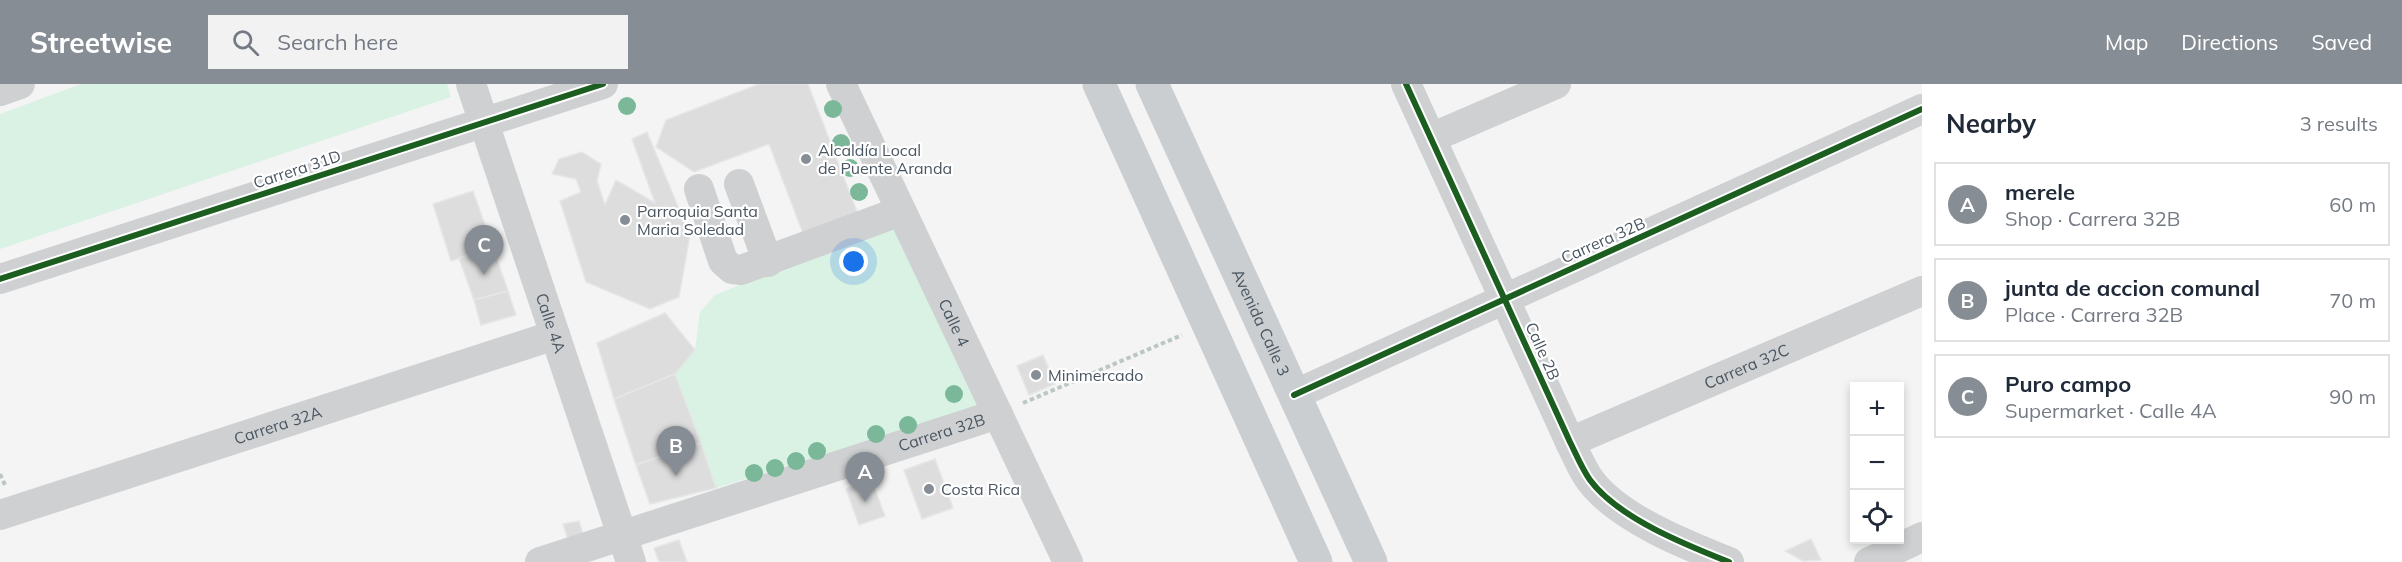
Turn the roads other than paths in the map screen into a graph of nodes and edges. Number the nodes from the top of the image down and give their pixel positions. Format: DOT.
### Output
graph roads {
  1 [pos="20,84"];
  2 [pos="471,84"];
  3 [pos="603,84"];
  4 [pos="841,84"];
  5 [pos="1099,84"];
  6 [pos="1152,84"];
  7 [pos="1406,84"];
  8 [pos="1556,84"];
  9 [pos="0,91"];
  10 [pos="1922,110"];
  11 [pos="484,123"];
  12 [pos="1431,138"];
  13 [pos="740,184"];
  14 [pos="699,189"];
  15 [pos="902,211"];
  16 [pos="768,262"];
  17 [pos="0,279"];
  18 [pos="1922,291"];
  19 [pos="1504,299"];
  20 [pos="555,335"];
  21 [pos="1294,395"];
  22 [pos="998,414"];
  23 [pos="1570,442"];
  24 [pos="0,515"];
  25 [pos="1922,537"];
  26 [pos="627,549"];
  27 [pos="540,562"];
  28 [pos="1068,562"];
  29 [pos="1316,562"];
  30 [pos="1371,562"];
  31 [pos="1729,562"];
  32 [pos="1869,562"];
  1 -- 9 [label="street"];
  2 -- 11 [label="street, Calle 4A"];
  3 -- 11 [label="street, Carrera 31D"];
  4 -- 15 [label="street, Calle 4"];
  5 -- 29 [label="main road"];
  6 -- 21 [label="main road, Avenida Calle 3"];
  7 -- 12 [label="street, Calle 2B"];
  8 -- 12 [label="street"];
  10 -- 19 [label="street, Carrera 32B"];
  11 -- 17 [label="street, Carrera 31D"];
  11 -- 20 [label="street, Calle 4A"];
  12 -- 19 [label="street, Calle 2B"];
  13 -- 16 [label="street"];
  14 -- 16 [label="street"];
  15 -- 16 [label="street"];
  15 -- 22 [label="street, Calle 4"];
  18 -- 23 [label="street, Carrera 32C"];
  19 -- 21 [label="street, Carrera 32B"];
  19 -- 23 [label="street, Calle 2B"];
  20 -- 24 [label="street, Carrera 32A"];
  20 -- 26 [label="street, Calle 4A"];
  21 -- 30 [label="main road, Avenida Calle 3"];
  22 -- 26 [label="street, Carrera 32B"];
  22 -- 28 [label="street, Calle 4"];
  23 -- 31 [label="street, Calle 2B"];
  25 -- 32 [label="street"];
  26 -- 27 [label="street, Carrera 32B"];
}
